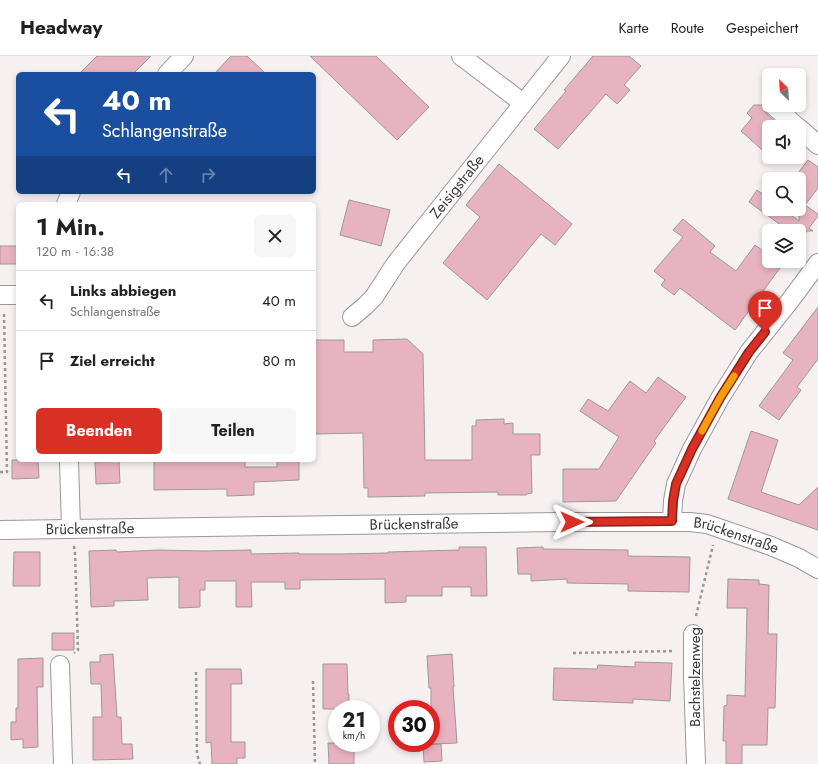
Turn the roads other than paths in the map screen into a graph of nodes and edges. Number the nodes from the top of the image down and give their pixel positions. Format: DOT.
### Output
graph roads {
  1 [pos="184,56"];
  2 [pos="461,56"];
  3 [pos="561,56"];
  4 [pos="169,72"];
  5 [pos="523,103"];
  6 [pos="780,112"];
  7 [pos="789,120"];
  8 [pos="806,135"];
  9 [pos="818,145"];
  10 [pos="818,263"];
  11 [pos="352,317"];
  12 [pos="69,462"];
  13 [pos="672,521"];
  14 [pos="70,529"];
  15 [pos="0,530"];
  16 [pos="818,569"];
  17 [pos="693,642"];
  18 [pos="60,665"];
  19 [pos="63,764"];
  20 [pos="696,764"];
  1 -- 4 [label="street"];
  2 -- 5 [label="street"];
  3 -- 5 [label="street, Zeisigstraße"];
  5 -- 11 [label="street, Zeisigstraße"];
  6 -- 7 [label="street"];
  8 -- 9 [label="street"];
  10 -- 13 [label="street"];
  12 -- 14 [label="street"];
  13 -- 14 [label="street, Brückenstraße"];
  13 -- 16 [label="street, Brückenstraße"];
  14 -- 15 [label="street, Brückenstraße"];
  17 -- 20 [label="street, Bachstelzenweg"];
  18 -- 19 [label="street"];
}
